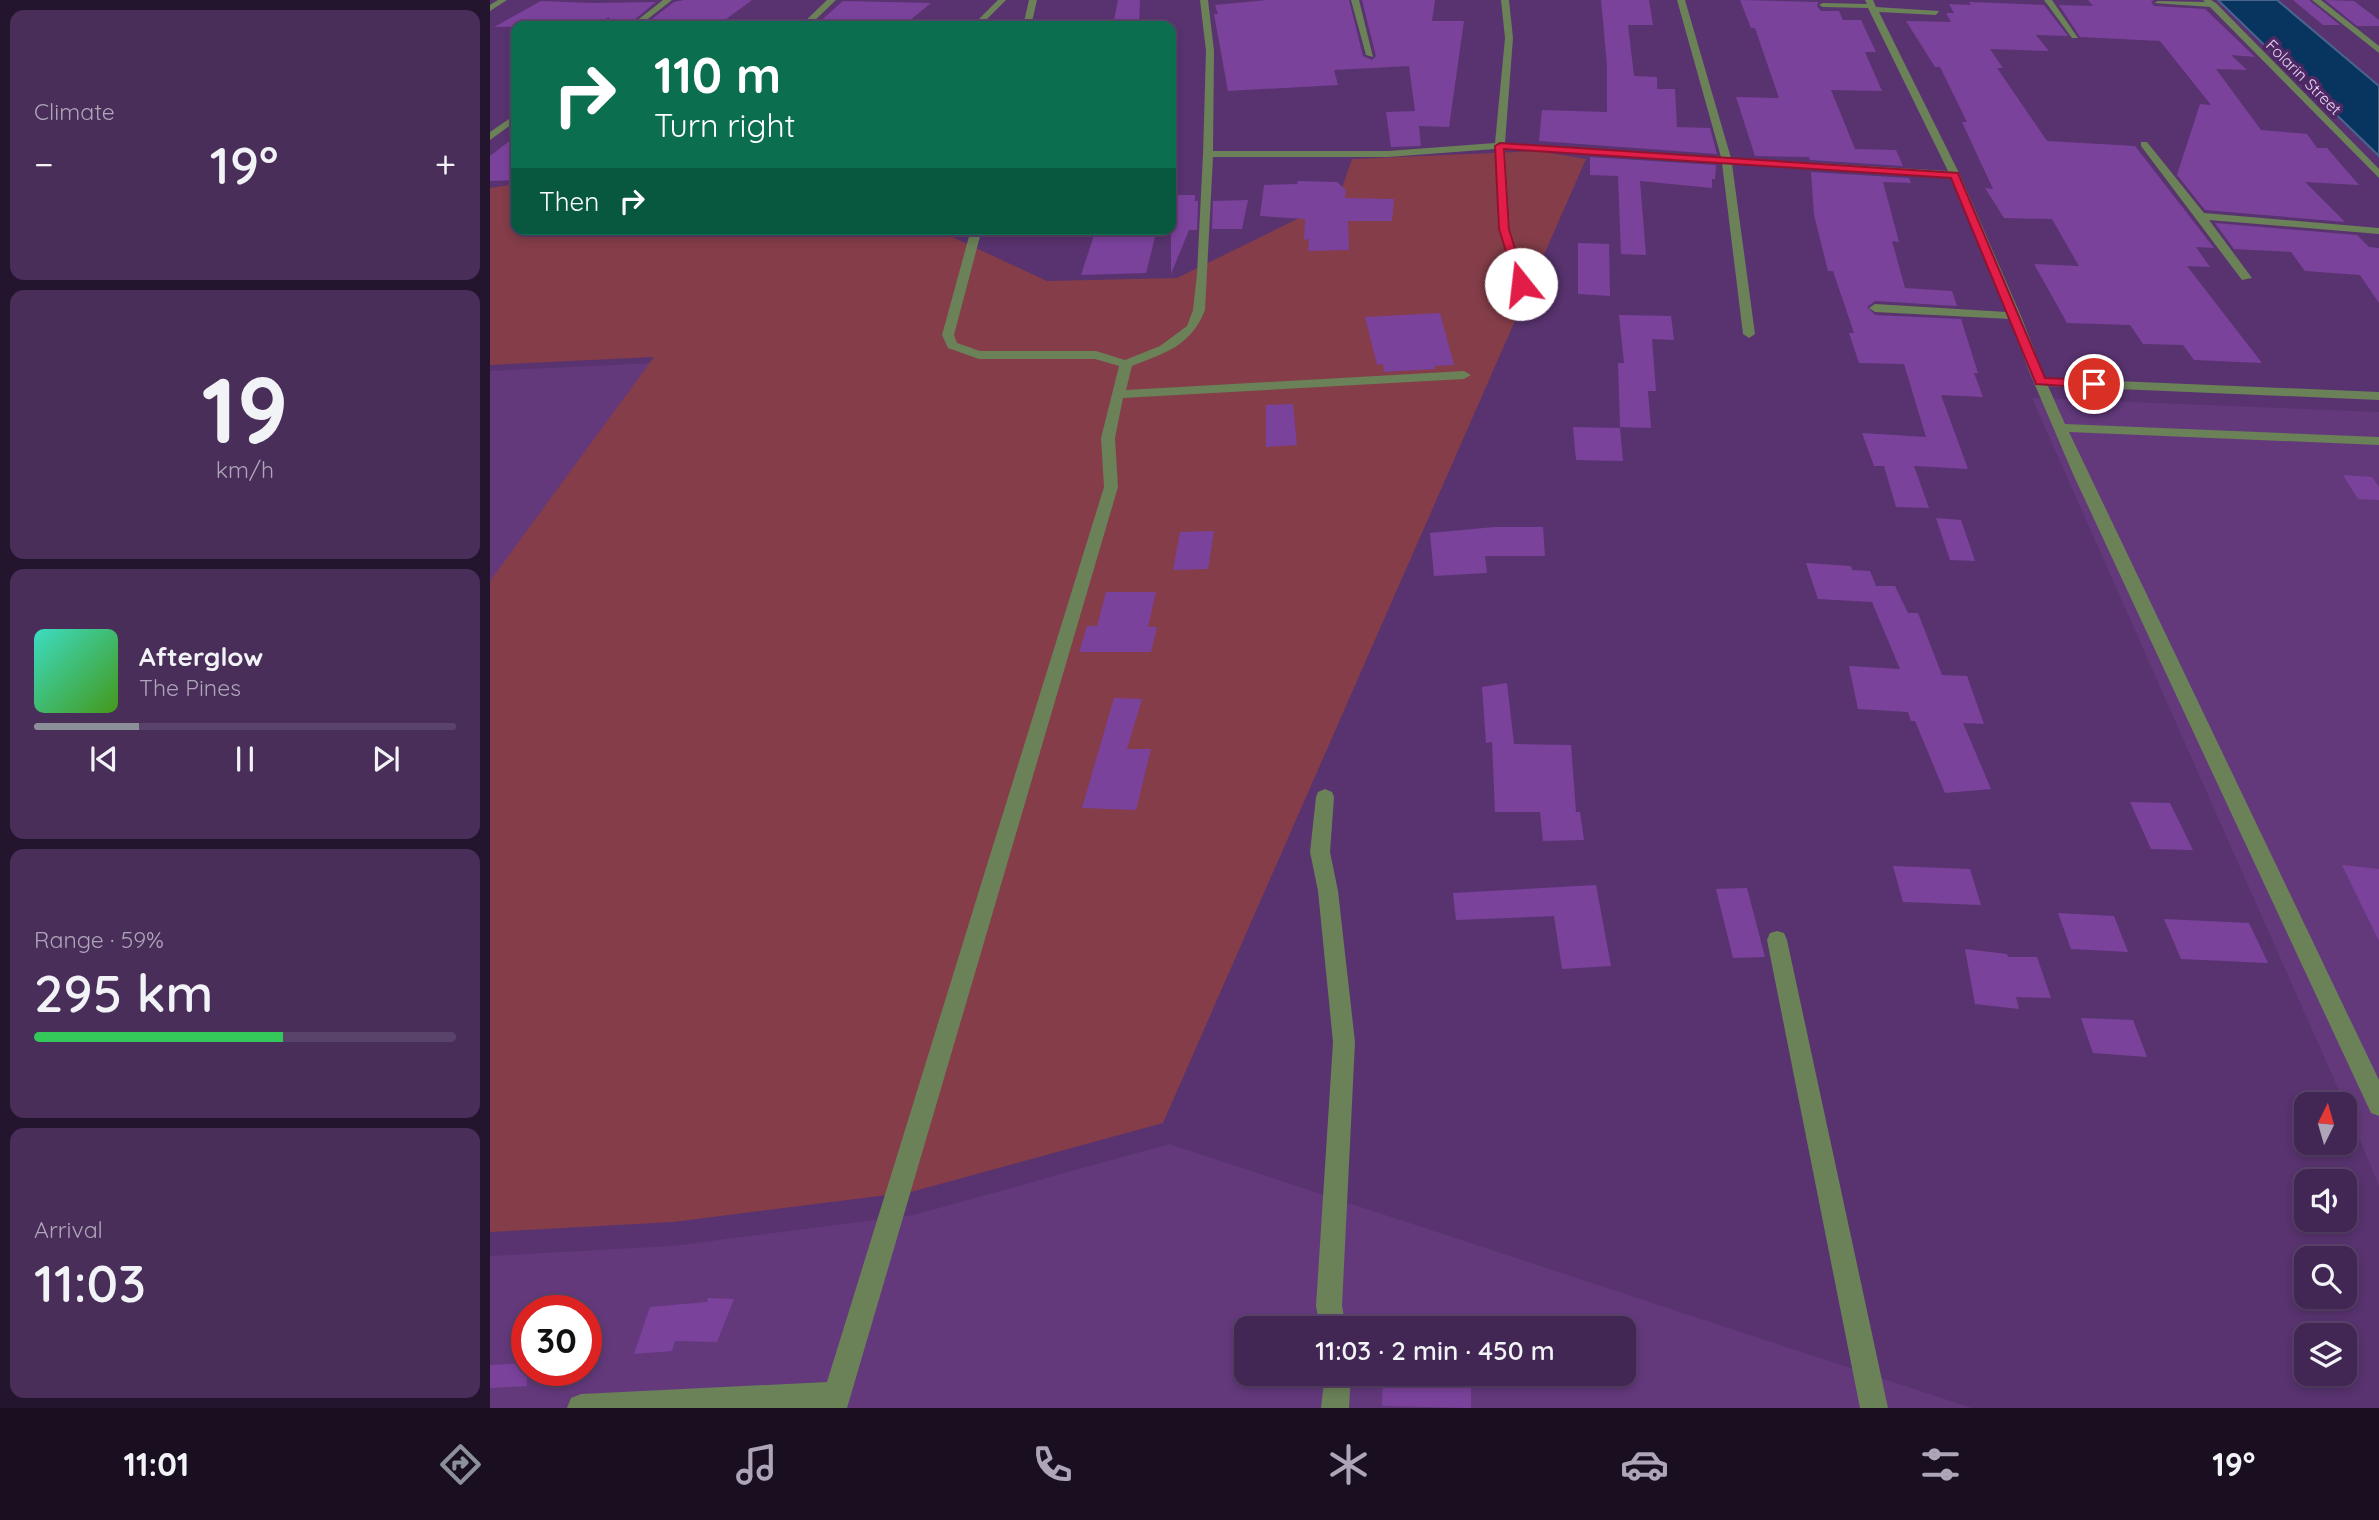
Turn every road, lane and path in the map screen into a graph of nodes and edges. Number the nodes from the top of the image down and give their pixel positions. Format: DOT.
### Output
graph roads {
  1 [pos="503,0"];
  2 [pos="668,0"];
  3 [pos="832,0"];
  4 [pos="1002,0"];
  5 [pos="1033,0"];
  6 [pos="1204,0"];
  7 [pos="1355,0"];
  8 [pos="1505,0"];
  9 [pos="1681,0"];
  10 [pos="2048,0"];
  11 [pos="2316,0"];
  12 [pos="2210,2"];
  13 [pos="2158,3"];
  14 [pos="1822,5"];
  15 [pos="1871,5"];
  16 [pos="490,9"];
  17 [pos="1936,13"];
  18 [pos="641,21"];
  19 [pos="809,21"];
  20 [pos="981,21"];
  21 [pos="1028,21"];
  22 [pos="2075,36"];
  23 [pos="2379,50"];
  24 [pos="1370,55"];
  25 [pos="511,121"];
  26 [pos="490,137"];
  27 [pos="2144,145"];
  28 [pos="1500,146"];
  29 [pos="1208,154"];
  30 [pos="1727,162"];
  31 [pos="1955,175"];
  32 [pos="2379,175"];
  33 [pos="2201,216"];
  34 [pos="2379,231"];
  35 [pos="975,235"];
  36 [pos="2246,278"];
  37 [pos="1521,284"];
  38 [pos="1875,308"];
  39 [pos="2015,316"];
  40 [pos="1749,334"];
  41 [pos="1126,364"];
  42 [pos="1464,375"];
  43 [pos="2040,382"];
  44 [pos="1118,394"];
  45 [pos="2379,396"];
  46 [pos="2061,428"];
  47 [pos="2379,441"];
  48 [pos="1325,797"];
  49 [pos="1777,940"];
  50 [pos="2379,1105"];
  51 [pos="1331,1316"];
  52 [pos="1337,1386"];
  53 [pos="835,1401"];
  54 [pos="581,1408"];
  55 [pos="1335,1408"];
  56 [pos="1874,1408"];
  1 -- 16 [label="street"];
  2 -- 18 [label="street"];
  3 -- 19 [label="street"];
  4 -- 20 [label="street"];
  5 -- 21 [label="street"];
  6 -- 29 [label="street"];
  7 -- 24 [label="street"];
  8 -- 28 [label="street"];
  9 -- 30 [label="street"];
  10 -- 22 [label="street"];
  11 -- 23 [label="street"];
  12 -- 13 [label="street"];
  12 -- 32 [label="street, Folarin Street"];
  14 -- 15 [label="street"];
  15 -- 17 [label="street"];
  15 -- 31 [label="street"];
  25 -- 26 [label="street"];
  27 -- 33 [label="street"];
  28 -- 29 [label="street"];
  28 -- 30 [label="street"];
  28 -- 37 [label="street"];
  29 -- 41 [label="street"];
  30 -- 31 [label="street"];
  30 -- 40 [label="street"];
  31 -- 39 [label="street"];
  33 -- 34 [label="street"];
  33 -- 36 [label="street"];
  35 -- 41 [label="street"];
  38 -- 39 [label="street"];
  39 -- 43 [label="street"];
  41 -- 44 [label="street"];
  42 -- 44 [label="street"];
  43 -- 45 [label="street"];
  43 -- 46 [label="street"];
  44 -- 53 [label="street"];
  46 -- 47 [label="street"];
  46 -- 50 [label="street"];
  48 -- 51 [label="street"];
  49 -- 56 [label="street"];
  52 -- 55 [label="street"];
  53 -- 54 [label="street"];
}
